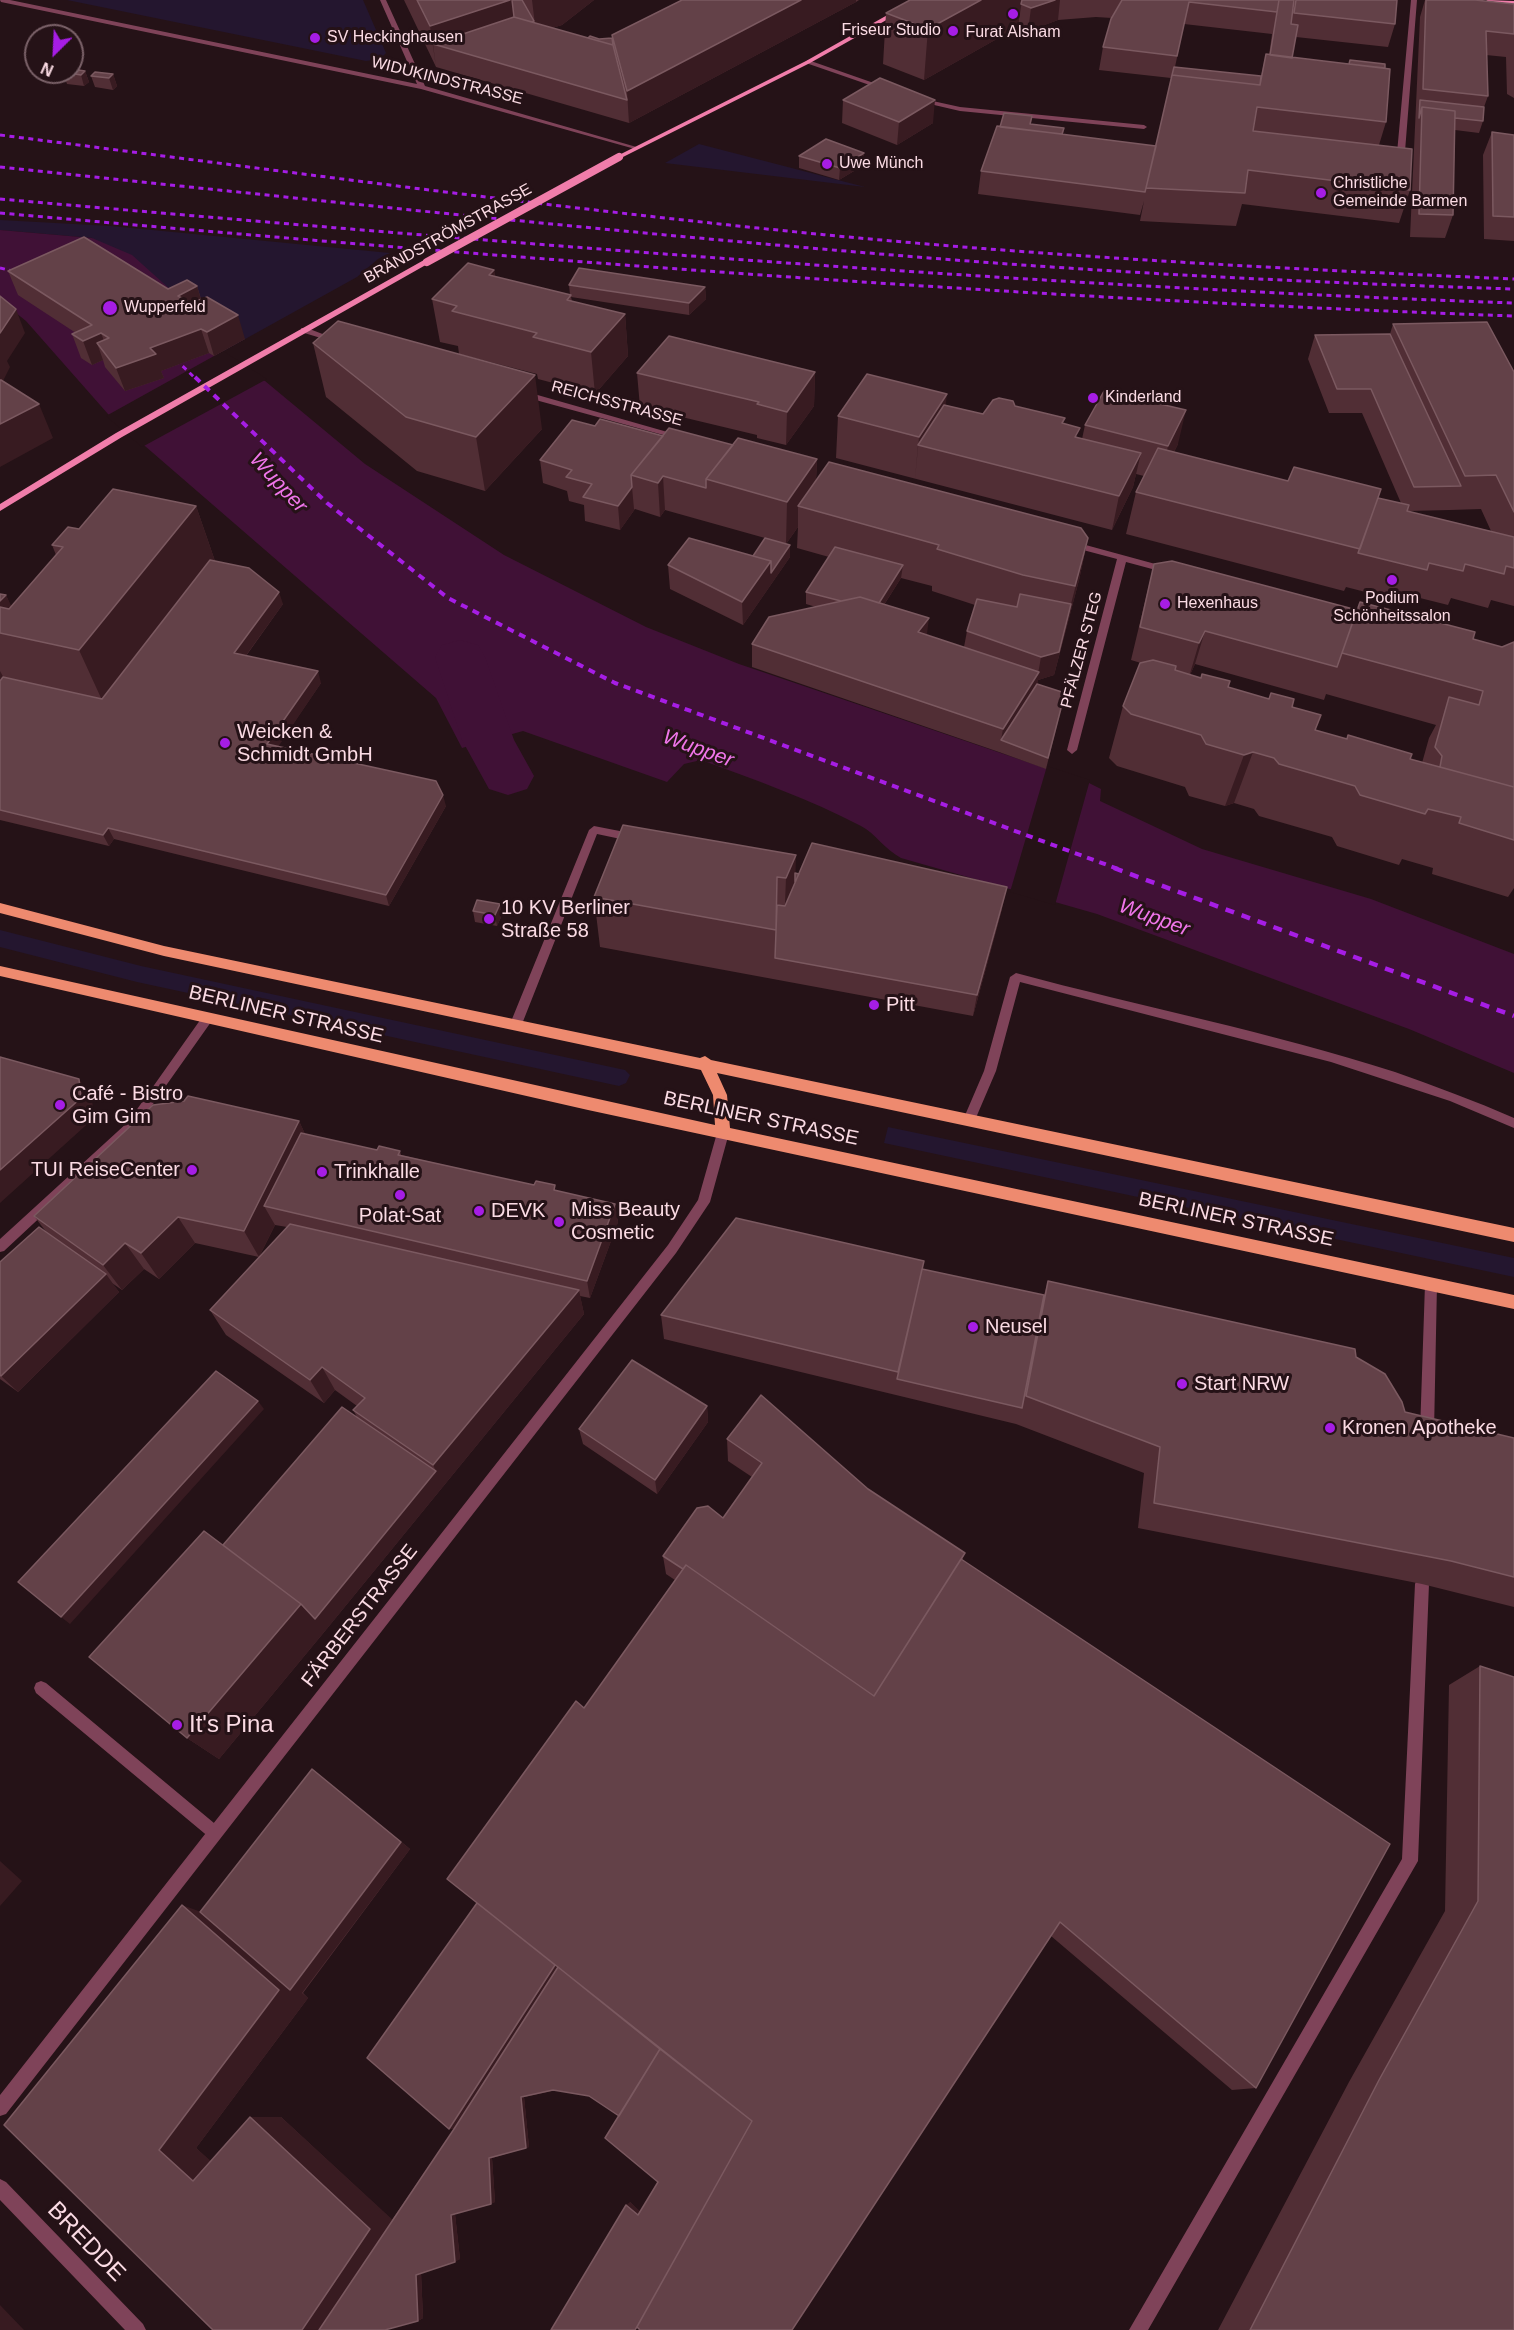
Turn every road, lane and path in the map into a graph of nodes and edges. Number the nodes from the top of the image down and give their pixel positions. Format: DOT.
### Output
graph roads {
  1 [pos="1,0"];
  2 [pos="383,0"];
  3 [pos="918,0"];
  4 [pos="1414,0"];
  5 [pos="1489,0"];
  6 [pos="1514,3"];
  7 [pos="808,62"];
  8 [pos="422,87"];
  9 [pos="897,92"];
  10 [pos="908,96"];
  11 [pos="1144,127"];
  12 [pos="637,148"];
  13 [pos="1400,166"];
  14 [pos="304,330"];
  15 [pos="349,345"];
  16 [pos="510,390"];
  17 [pos="694,441"];
  18 [pos="0,508"];
  19 [pos="1064,542"];
  20 [pos="1122,558"];
  21 [pos="1180,574"];
  22 [pos="1072,750"];
  23 [pos="650,841"];
  24 [pos="0,908"];
  25 [pos="0,971"];
  26 [pos="207,1019"];
  27 [pos="516,1024"];
  28 [pos="705,1062"];
  29 [pos="969,1120"];
  30 [pos="1514,1123"];
  31 [pos="723,1133"];
  32 [pos="1514,1235"];
  33 [pos="0,1247"];
  34 [pos="1431,1284"];
  35 [pos="1514,1302"];
  36 [pos="1426,1451"];
  37 [pos="1422,1584"];
  38 [pos="41,1688"];
  39 [pos="215,1833"];
  40 [pos="0,2108"];
  41 [pos="0,2188"];
  42 [pos="137,2330"];
  43 [pos="1138,2330"];
  1 -- 8 [label="street, WIDUKINDSTRASSE"];
  2 -- 8 [label="street"];
  3 -- 7 [label="main road, BRÄNDSTRÖMSTRASSE"];
  4 -- 13 [label="street"];
  5 -- 6 [label="main road"];
  7 -- 9 [label="street"];
  7 -- 12 [label="main road, BRÄNDSTRÖMSTRASSE"];
  8 -- 12 [label="street, WIDUKINDSTRASSE"];
  10 -- 11 [label="street"];
  12 -- 14 [label="main road, BRÄNDSTRÖMSTRASSE, bridge"];
  14 -- 15 [label="street"];
  14 -- 18 [label="main road, BRÄNDSTRÖMSTRASSE"];
  16 -- 17 [label="street, REICHSSTRASSE"];
  19 -- 20 [label="street"];
  20 -- 21 [label="street"];
  20 -- 22 [label="street, PFÄLZER STEG"];
  23 -- 27 [label="street"];
  24 -- 27 [label="main road, BERLINER STRASSE"];
  25 -- 26 [label="main road, BERLINER STRASSE"];
  26 -- 31 [label="main road, BERLINER STRASSE"];
  26 -- 33 [label="street"];
  27 -- 28 [label="main road, BERLINER STRASSE"];
  28 -- 29 [label="main road, BERLINER STRASSE"];
  28 -- 31 [label="main road"];
  29 -- 30 [label="street"];
  29 -- 32 [label="main road, BERLINER STRASSE"];
  31 -- 34 [label="main road, BERLINER STRASSE"];
  31 -- 39 [label="street, FÄRBERSTRASSE"];
  34 -- 35 [label="main road, BERLINER STRASSE"];
  34 -- 36 [label="street"];
  37 -- 43 [label="street"];
  38 -- 39 [label="street"];
  39 -- 40 [label="street, FÄRBERSTRASSE"];
  41 -- 42 [label="street, BREDDE"];
}
